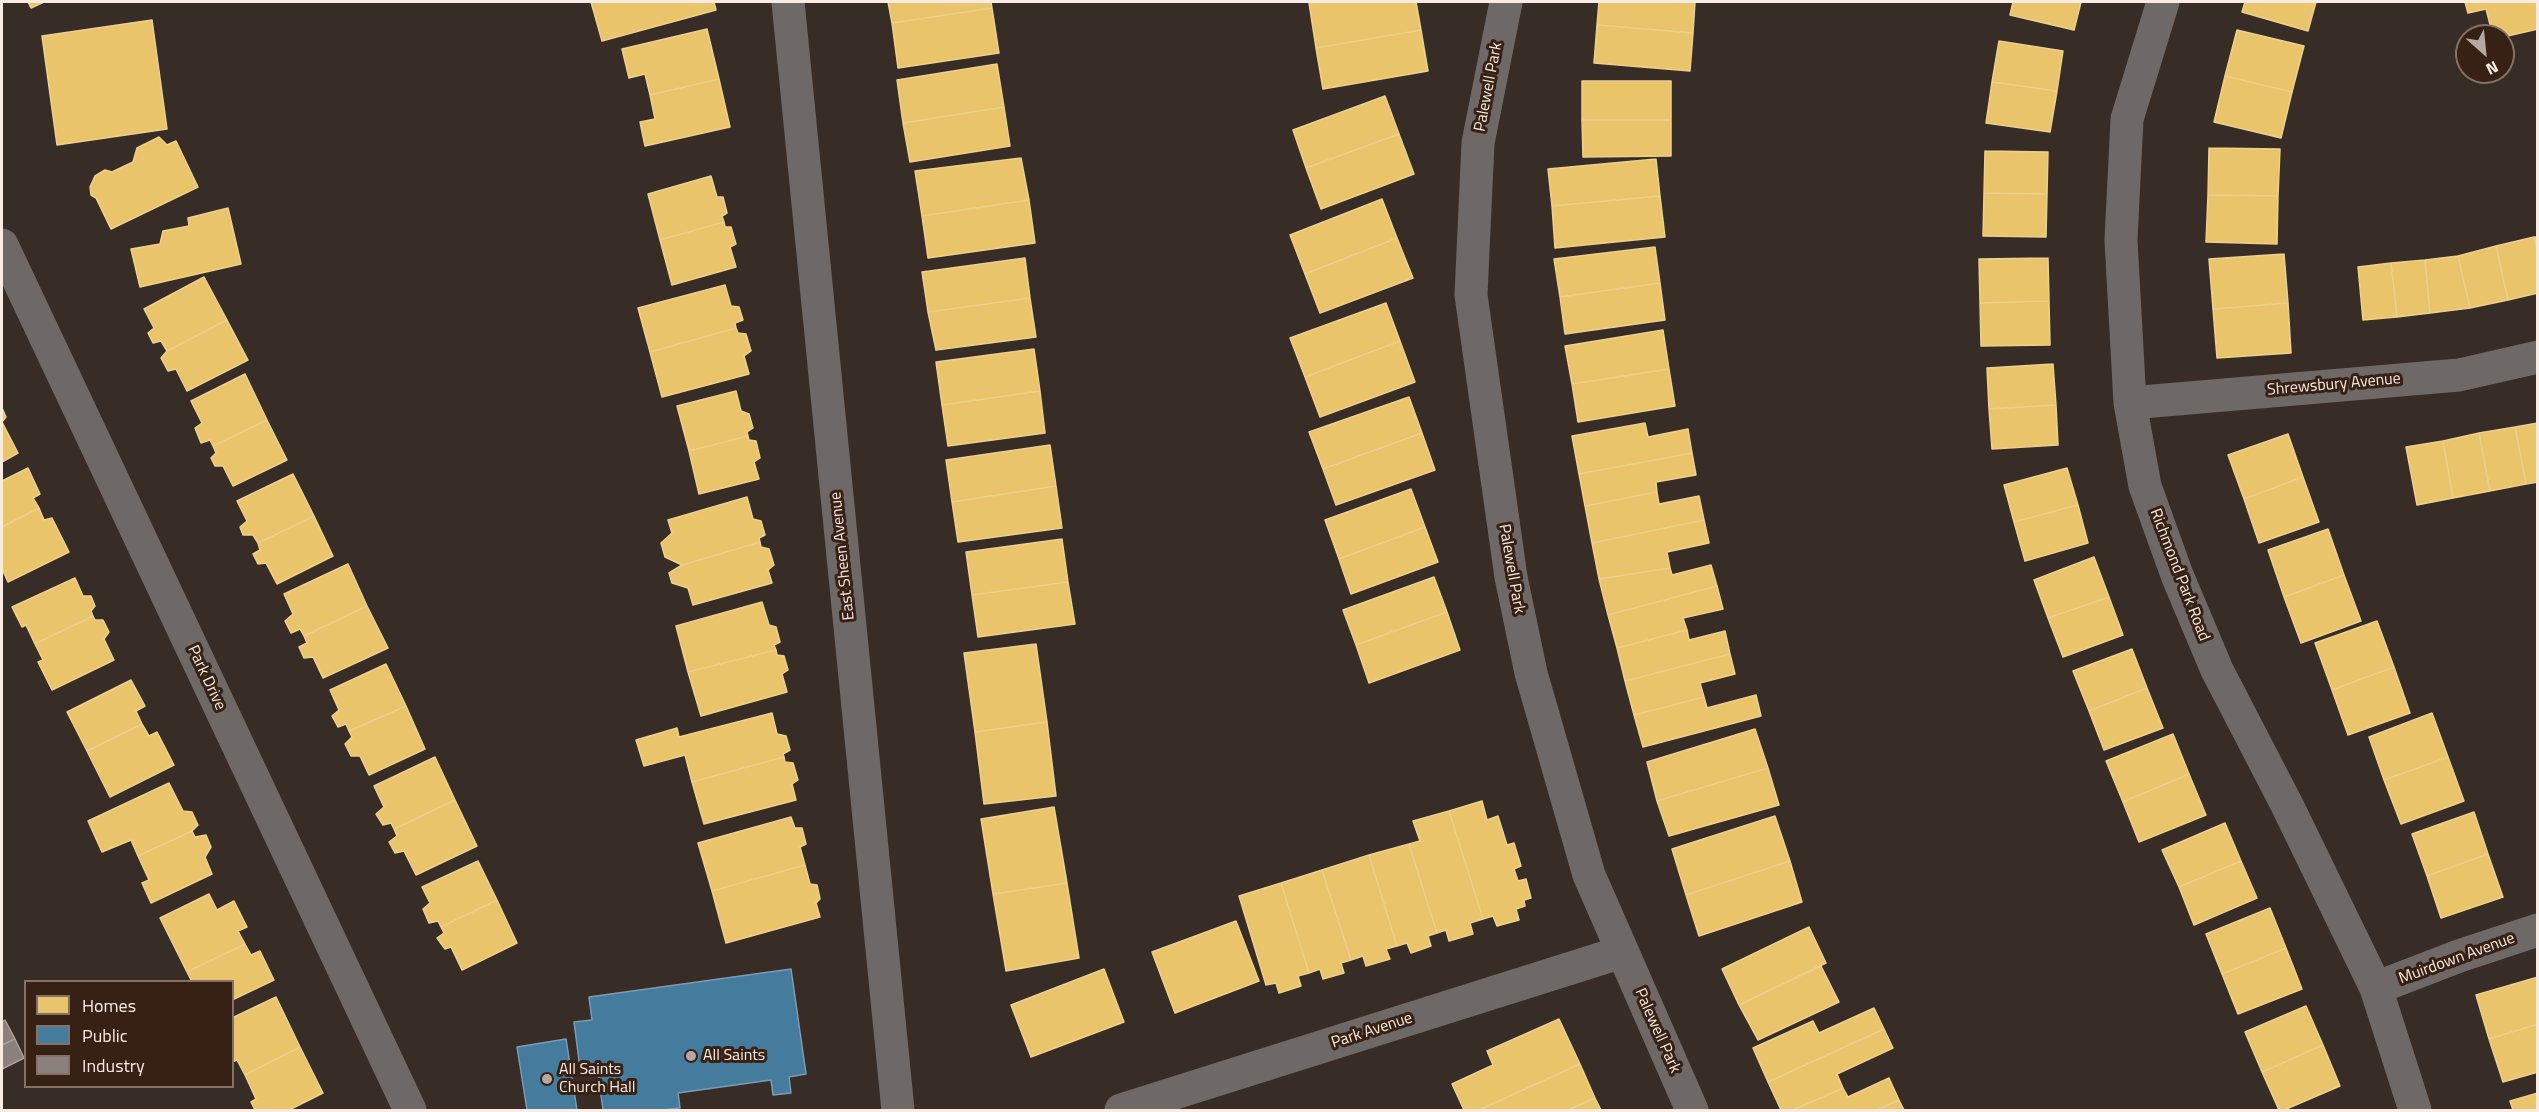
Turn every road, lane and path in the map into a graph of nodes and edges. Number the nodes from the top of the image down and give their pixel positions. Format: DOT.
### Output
graph roads {
  1 [pos="788,2"];
  2 [pos="1506,2"];
  3 [pos="2163,2"];
  4 [pos="2,245"];
  5 [pos="2538,357"];
  6 [pos="2130,403"];
  7 [pos="2538,930"];
  8 [pos="1622,952"];
  9 [pos="2376,988"];
  10 [pos="410,1110"];
  11 [pos="898,1110"];
  12 [pos="1121,1110"];
  13 [pos="1692,1110"];
  14 [pos="2415,1110"];
  1 -- 11 [label="street, East Sheen Avenue"];
  2 -- 8 [label="street, Palewell Park"];
  3 -- 6 [label="street, Richmond Park Road"];
  4 -- 10 [label="street, Park Drive"];
  5 -- 6 [label="street, Shrewsbury Avenue"];
  6 -- 9 [label="street, Richmond Park Road"];
  7 -- 9 [label="street, Muirdown Avenue"];
  8 -- 12 [label="street, Park Avenue"];
  8 -- 13 [label="street, Palewell Park"];
  9 -- 14 [label="street, Richmond Park Road"];
}
